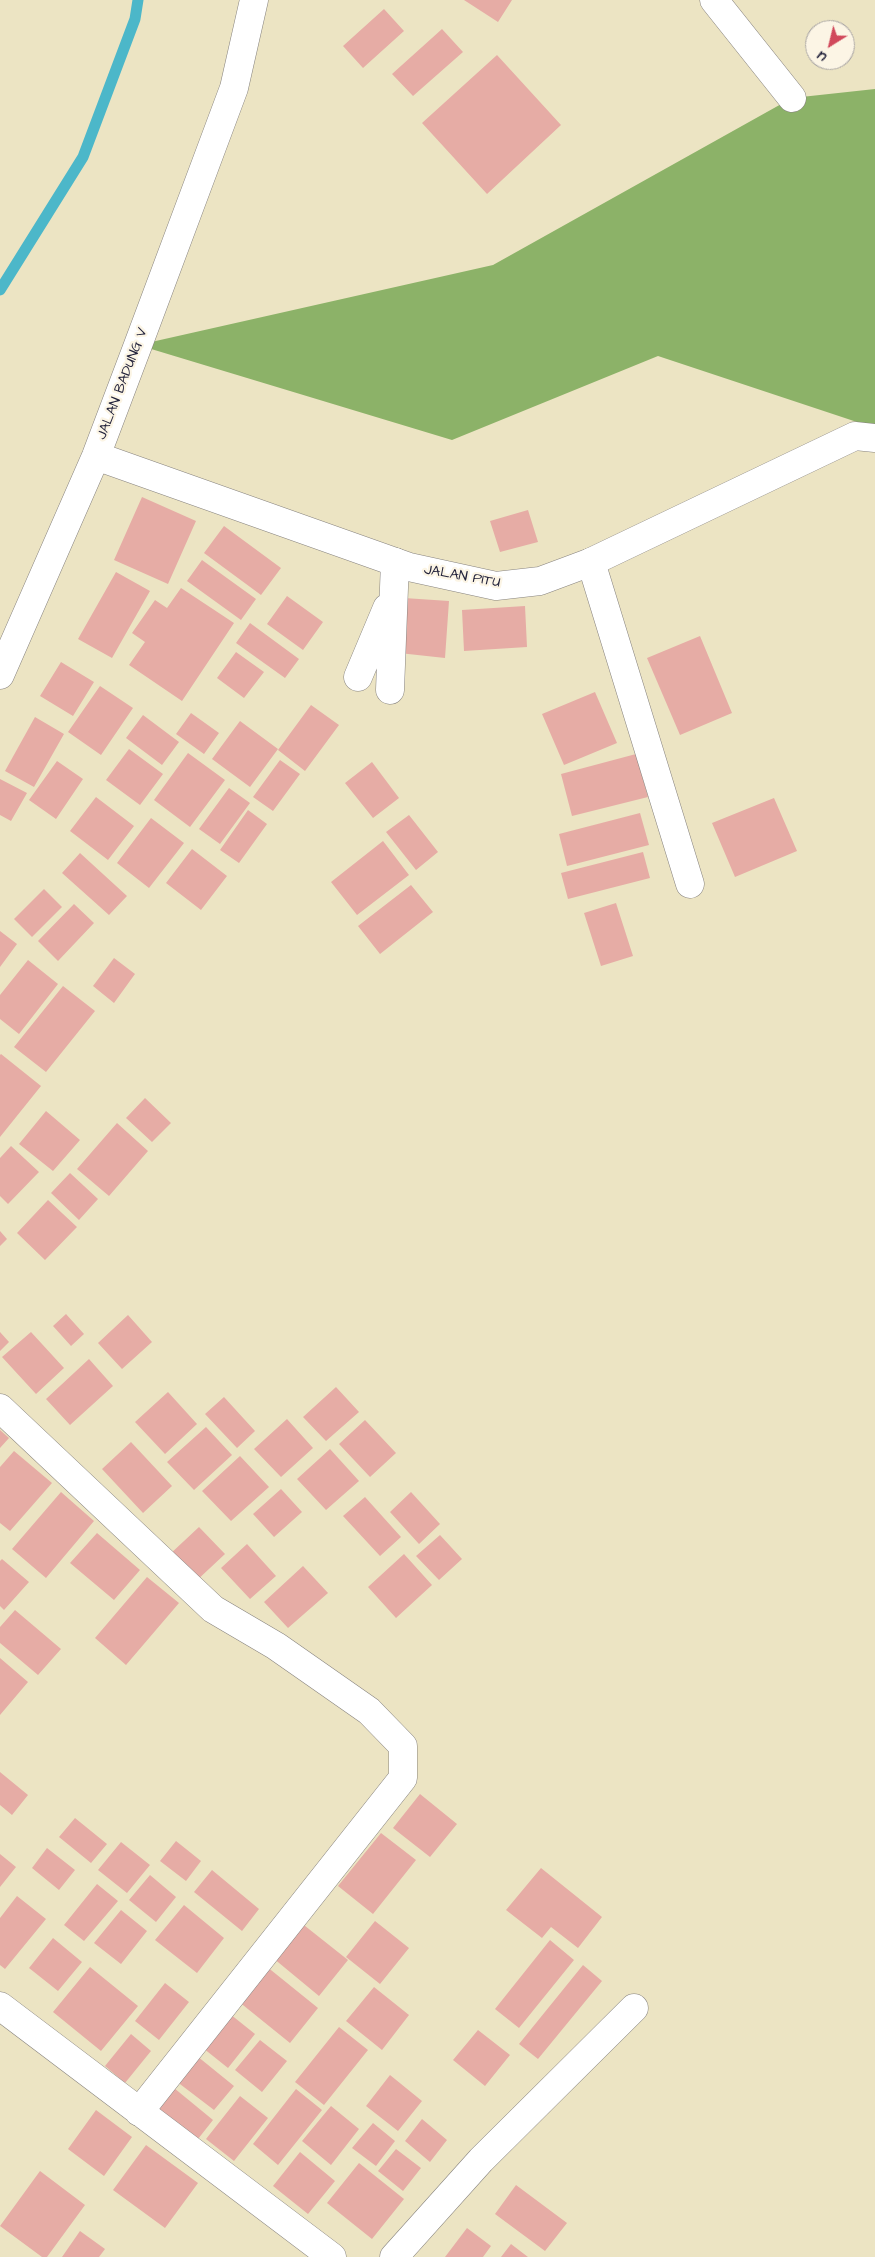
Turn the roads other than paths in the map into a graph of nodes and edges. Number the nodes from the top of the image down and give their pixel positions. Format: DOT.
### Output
graph roads {
  1 [pos="254,0"];
  2 [pos="714,0"];
  3 [pos="792,98"];
  4 [pos="875,438"];
  5 [pos="96,456"];
  6 [pos="395,562"];
  7 [pos="591,562"];
  8 [pos="394,590"];
  9 [pos="0,675"];
  10 [pos="358,677"];
  11 [pos="390,690"];
  12 [pos="690,884"];
  13 [pos="0,1408"];
  14 [pos="0,2006"];
  15 [pos="634,2008"];
  16 [pos="139,2112"];
  17 [pos="332,2257"];
  18 [pos="394,2257"];
  1 -- 5 [label="street, JALAN BADUNG V"];
  2 -- 3 [label="street"];
  4 -- 7 [label="street, JALAN PITU"];
  5 -- 6 [label="street, JALAN PITU"];
  5 -- 9 [label="street, JALAN BADUNG V"];
  6 -- 7 [label="street, JALAN PITU"];
  6 -- 8 [label="street"];
  7 -- 12 [label="street"];
  8 -- 10 [label="street"];
  8 -- 11 [label="street"];
  13 -- 16 [label="street"];
  14 -- 16 [label="street"];
  15 -- 18 [label="street"];
  16 -- 17 [label="street"];
}
